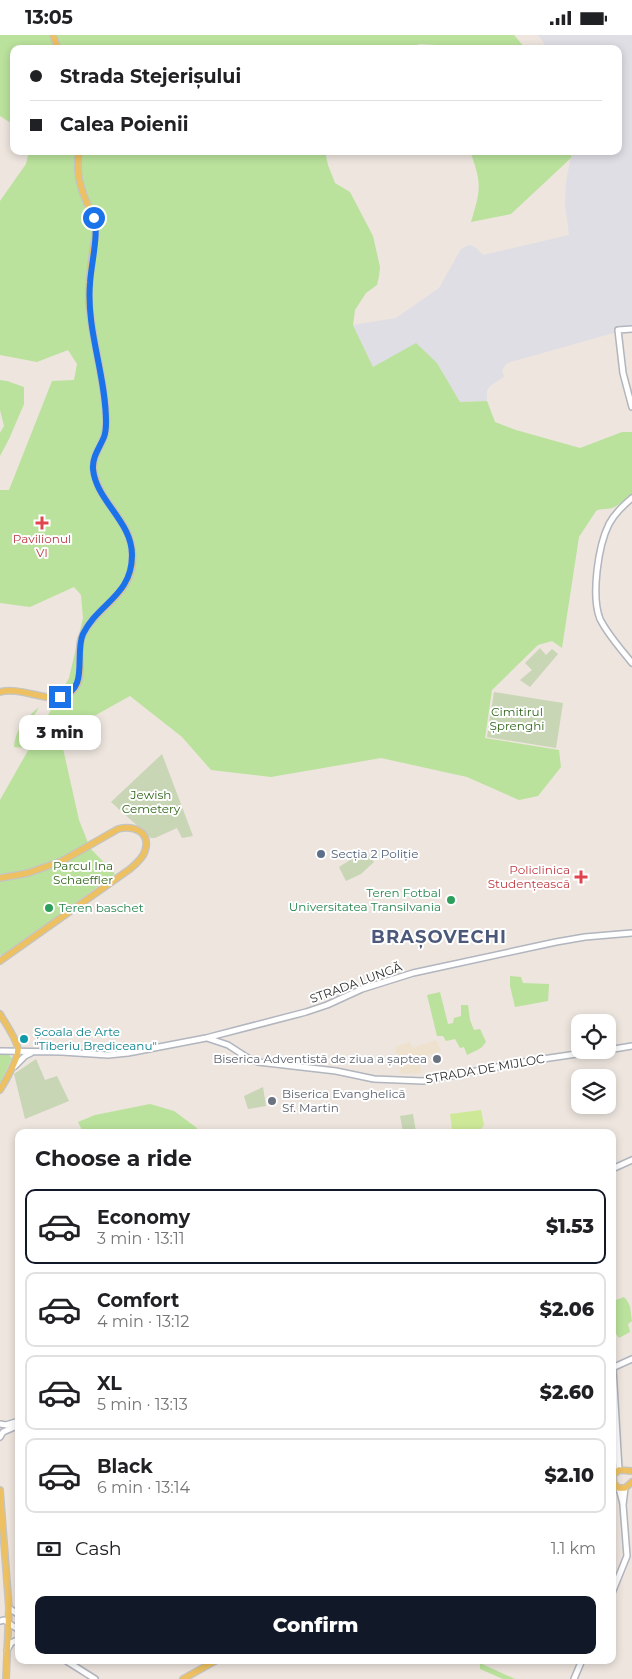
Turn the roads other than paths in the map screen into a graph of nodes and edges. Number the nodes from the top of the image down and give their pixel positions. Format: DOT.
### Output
graph roads {
  1 [pos="78,155"];
  2 [pos="632,329"];
  3 [pos="632,407"];
  4 [pos="632,498"];
  5 [pos="632,663"];
  6 [pos="0,692"];
  7 [pos="0,878"];
  8 [pos="632,933"];
  9 [pos="0,961"];
  10 [pos="0,1014"];
  11 [pos="226,1033"];
  12 [pos="206,1038"];
  13 [pos="222,1042"];
  14 [pos="632,1046"];
  15 [pos="616,1048"];
  16 [pos="0,1051"];
  17 [pos="18,1051"];
  18 [pos="34,1052"];
  19 [pos="571,1055"];
  20 [pos="12,1070"];
  21 [pos="0,1090"];
  22 [pos="632,1160"];
  23 [pos="616,1167"];
  24 [pos="632,1359"];
  25 [pos="616,1367"];
  26 [pos="616,1392"];
  27 [pos="0,1424"];
  28 [pos="15,1424"];
  29 [pos="15,1425"];
  30 [pos="0,1437"];
  31 [pos="626,1471"];
  32 [pos="631,1483"];
  33 [pos="618,1487"];
  34 [pos="0,1490"];
  35 [pos="616,1584"];
  36 [pos="9,1608"];
  37 [pos="15,1612"];
  38 [pos="0,1621"];
  39 [pos="9,1624"];
  40 [pos="15,1628"];
  41 [pos="15,1641"];
  42 [pos="7,1650"];
  43 [pos="71,1664"];
  44 [pos="210,1664"];
  45 [pos="580,1664"];
  46 [pos="6,1679"];
  47 [pos="95,1679"];
  48 [pos="182,1679"];
  49 [pos="574,1679"];
  1 -- 6 [label="main road"];
  2 -- 3 [label="main road"];
  4 -- 5 [label="main road"];
  7 -- 9 [label="main road"];
  8 -- 11 [label="main road, STRADA LUNGĂ"];
  10 -- 17 [label="main road"];
  11 -- 12 [label="main road, STRADA LUNGĂ"];
  11 -- 13 [label="main road"];
  12 -- 13 [label="main road, STRADA LUNGĂ"];
  12 -- 18 [label="main road, STRADA LUNGĂ"];
  13 -- 19 [label="main road, STRADA DE MIJLOC"];
  14 -- 15 [label="main road, STRADA DE MIJLOC"];
  16 -- 17 [label="main road, STRADA LUNGĂ"];
  17 -- 18 [label="main road, STRADA LUNGĂ"];
  17 -- 20 [label="main road"];
  18 -- 20 [label="main road"];
  20 -- 21 [label="main road"];
  22 -- 23 [label="main road"];
  24 -- 25 [label="main road"];
  26 -- 31 [label="main road"];
  27 -- 28 [label="main road"];
  29 -- 30 [label="main road"];
  31 -- 32 [label="main road"];
  32 -- 33 [label="main road"];
  33 -- 35 [label="main road"];
  34 -- 36 [label="main road"];
  36 -- 37 [label="main road"];
  36 -- 39 [label="main road"];
  38 -- 39 [label="main road"];
  39 -- 40 [label="main road"];
  39 -- 42 [label="main road"];
  41 -- 42 [label="main road"];
  42 -- 46 [label="main road"];
  43 -- 47 [label="main road"];
  44 -- 48 [label="main road"];
  45 -- 49 [label="main road"];
}
